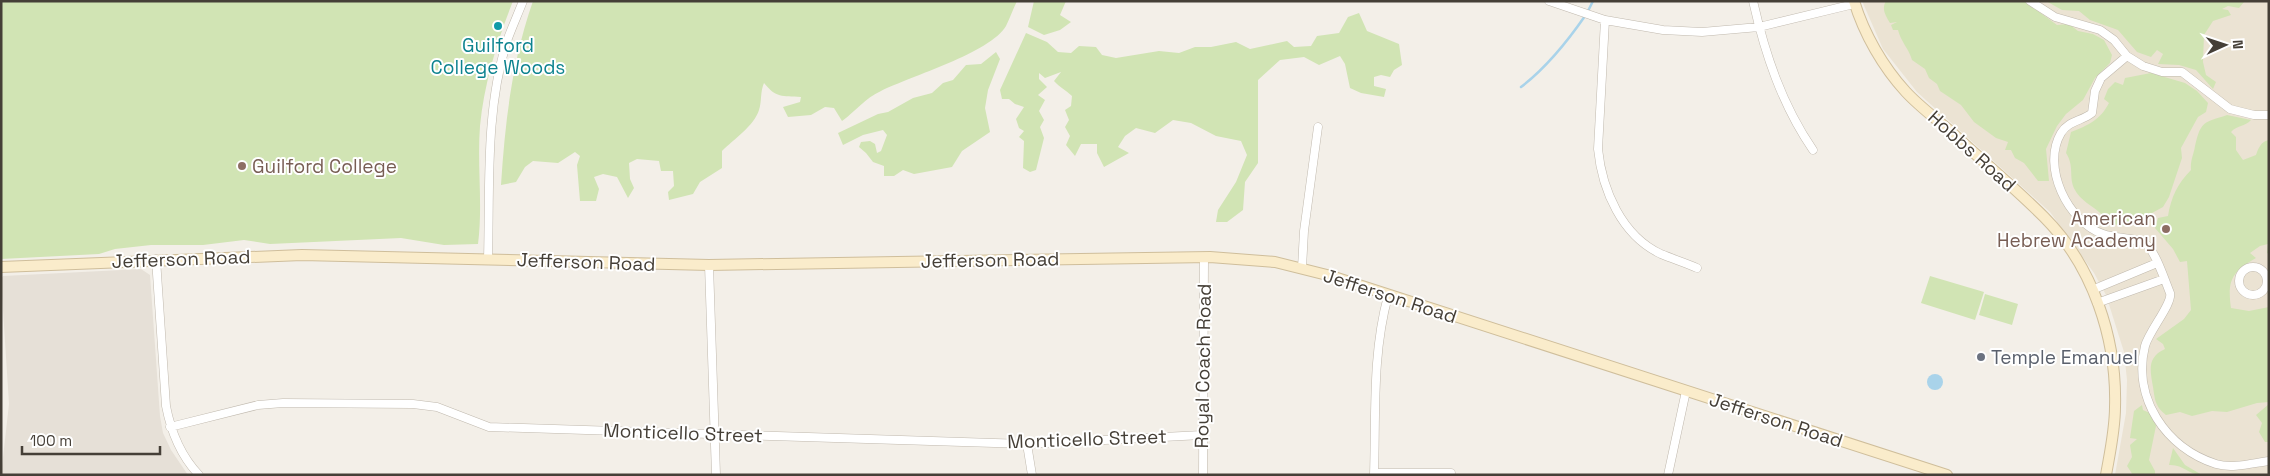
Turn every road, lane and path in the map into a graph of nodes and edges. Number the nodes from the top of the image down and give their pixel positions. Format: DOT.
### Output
graph roads {
  1 [pos="523,1"];
  2 [pos="1548,1"];
  3 [pos="1753,1"];
  4 [pos="2030,1"];
  5 [pos="1854,3"];
  6 [pos="1605,20"];
  7 [pos="1759,26"];
  8 [pos="2126,56"];
  9 [pos="2269,115"];
  10 [pos="1318,127"];
  11 [pos="1813,150"];
  12 [pos="1204,257"];
  13 [pos="156,259"];
  14 [pos="488,259"];
  15 [pos="2157,263"];
  16 [pos="709,265"];
  17 [pos="1,267"];
  18 [pos="1302,268"];
  19 [pos="1698,268"];
  20 [pos="2164,280"];
  21 [pos="2092,290"];
  22 [pos="1388,296"];
  23 [pos="2097,303"];
  24 [pos="1686,391"];
  25 [pos="170,427"];
  26 [pos="714,434"];
  27 [pos="1202,435"];
  28 [pos="1027,444"];
  29 [pos="2269,461"];
  30 [pos="1451,473"];
  31 [pos="1374,474"];
  32 [pos="199,475"];
  33 [pos="716,475"];
  34 [pos="1032,475"];
  35 [pos="1202,475"];
  36 [pos="1668,475"];
  37 [pos="1947,475"];
  38 [pos="2106,475"];
  1 -- 14 [label="street"];
  2 -- 6 [label="street"];
  3 -- 7 [label="street"];
  4 -- 8 [label="street"];
  5 -- 7 [label="street"];
  5 -- 21 [label="street, Hobbs Road"];
  6 -- 7 [label="street"];
  6 -- 19 [label="street"];
  7 -- 11 [label="street"];
  8 -- 9 [label="street"];
  8 -- 15 [label="street"];
  10 -- 18 [label="street"];
  12 -- 16 [label="street, Jefferson Road"];
  12 -- 18 [label="street, Jefferson Road"];
  12 -- 27 [label="street, Royal Coach Road"];
  13 -- 14 [label="street, Jefferson Road"];
  13 -- 17 [label="street, Jefferson Road"];
  13 -- 25 [label="street"];
  14 -- 16 [label="street, Jefferson Road"];
  15 -- 20 [label="street"];
  15 -- 21 [label="street"];
  16 -- 26 [label="street"];
  18 -- 22 [label="street, Jefferson Road"];
  20 -- 23 [label="street"];
  20 -- 29 [label="street"];
  21 -- 23 [label="street, Hobbs Road"];
  22 -- 24 [label="street, Jefferson Road"];
  22 -- 31 [label="street"];
  23 -- 38 [label="street, Hobbs Road"];
  24 -- 36 [label="street"];
  24 -- 37 [label="street, Jefferson Road"];
  25 -- 26 [label="street, Monticello Street"];
  25 -- 32 [label="street"];
  26 -- 28 [label="street, Monticello Street"];
  26 -- 33 [label="street"];
  27 -- 28 [label="street, Monticello Street"];
  27 -- 35 [label="street, Royal Coach Road"];
  28 -- 34 [label="street"];
  30 -- 31 [label="street"];
}
